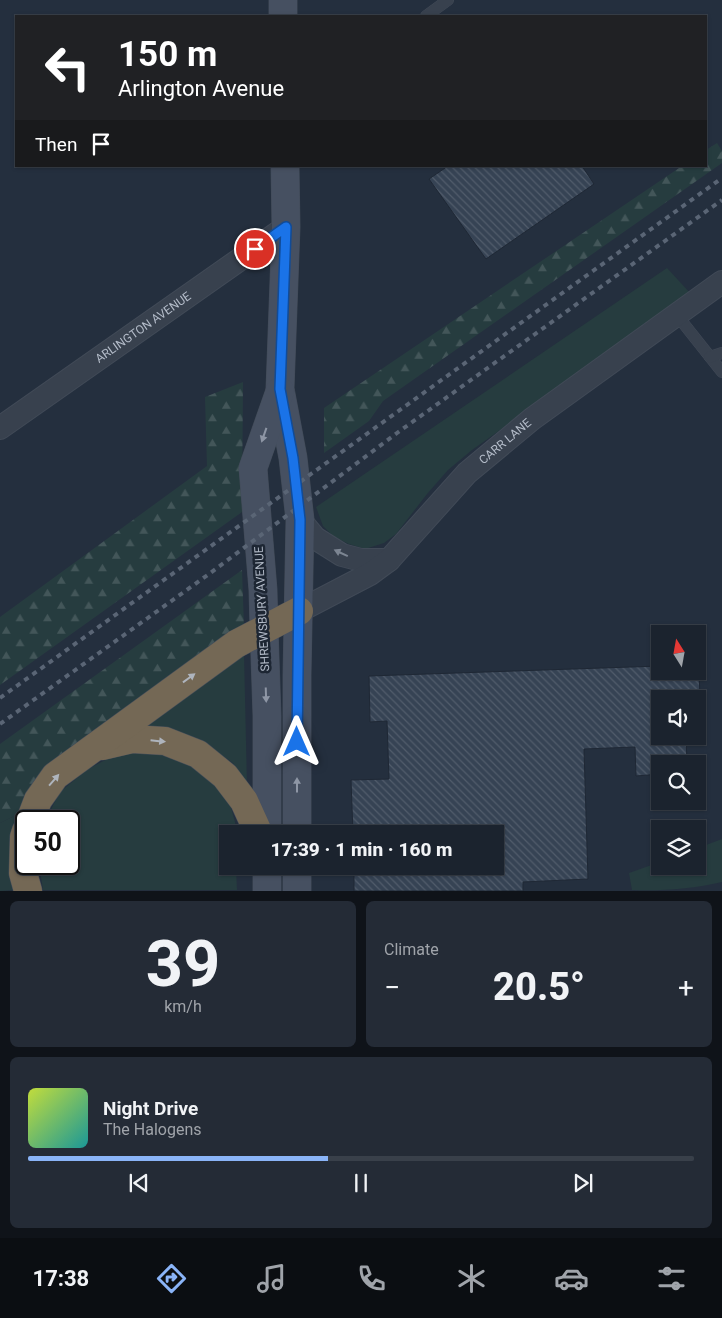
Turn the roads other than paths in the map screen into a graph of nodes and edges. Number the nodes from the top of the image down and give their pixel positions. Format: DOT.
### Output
graph roads {
  1 [pos="283,0"];
  2 [pos="448,0"];
  3 [pos="283,15"];
  4 [pos="427,15"];
  5 [pos="285,167"];
  6 [pos="286,227"];
  7 [pos="722,282"];
  8 [pos="676,314"];
  9 [pos="722,353"];
  10 [pos="710,357"];
  11 [pos="722,372"];
  12 [pos="280,389"];
  13 [pos="0,428"];
  14 [pos="300,520"];
  15 [pos="388,560"];
  16 [pos="299,611"];
  17 [pos="264,628"];
  18 [pos="93,748"];
  19 [pos="34,810"];
  20 [pos="255,825"];
  21 [pos="267,825"];
  22 [pos="297,825"];
  23 [pos="24,875"];
  24 [pos="267,875"];
  25 [pos="297,875"];
  26 [pos="28,890"];
  27 [pos="268,890"];
  28 [pos="297,890"];
  1 -- 3 [label="main road"];
  2 -- 4 [label="lane"];
  5 -- 6 [label="main road, SHREWSBURY AVENUE"];
  6 -- 12 [label="main road, SHREWSBURY AVENUE"];
  6 -- 13 [label="street, ARLINGTON AVENUE"];
  7 -- 8 [label="street, CARR LANE"];
  8 -- 10 [label="lane"];
  8 -- 15 [label="street, CARR LANE"];
  9 -- 10 [label="lane"];
  10 -- 11 [label="lane"];
  12 -- 14 [label="main road, SHREWSBURY AVENUE"];
  12 -- 17 [label="main road, SHREWSBURY AVENUE, one-way"];
  15 -- 14 [label="street, one-way"];
  14 -- 16 [label="main road, SHREWSBURY AVENUE"];
  15 -- 16 [label="street, CARR LANE"];
  16 -- 17 [label="highway"];
  22 -- 16 [label="main road, SHREWSBURY AVENUE, one-way"];
  18 -- 17 [label="highway, one-way"];
  17 -- 21 [label="main road, SHREWSBURY AVENUE, one-way"];
  19 -- 18 [label="highway, one-way"];
  18 -- 20 [label="highway, one-way"];
  23 -- 26 [label="highway"];
  24 -- 27 [label="main road"];
  25 -- 28 [label="main road"];
}
